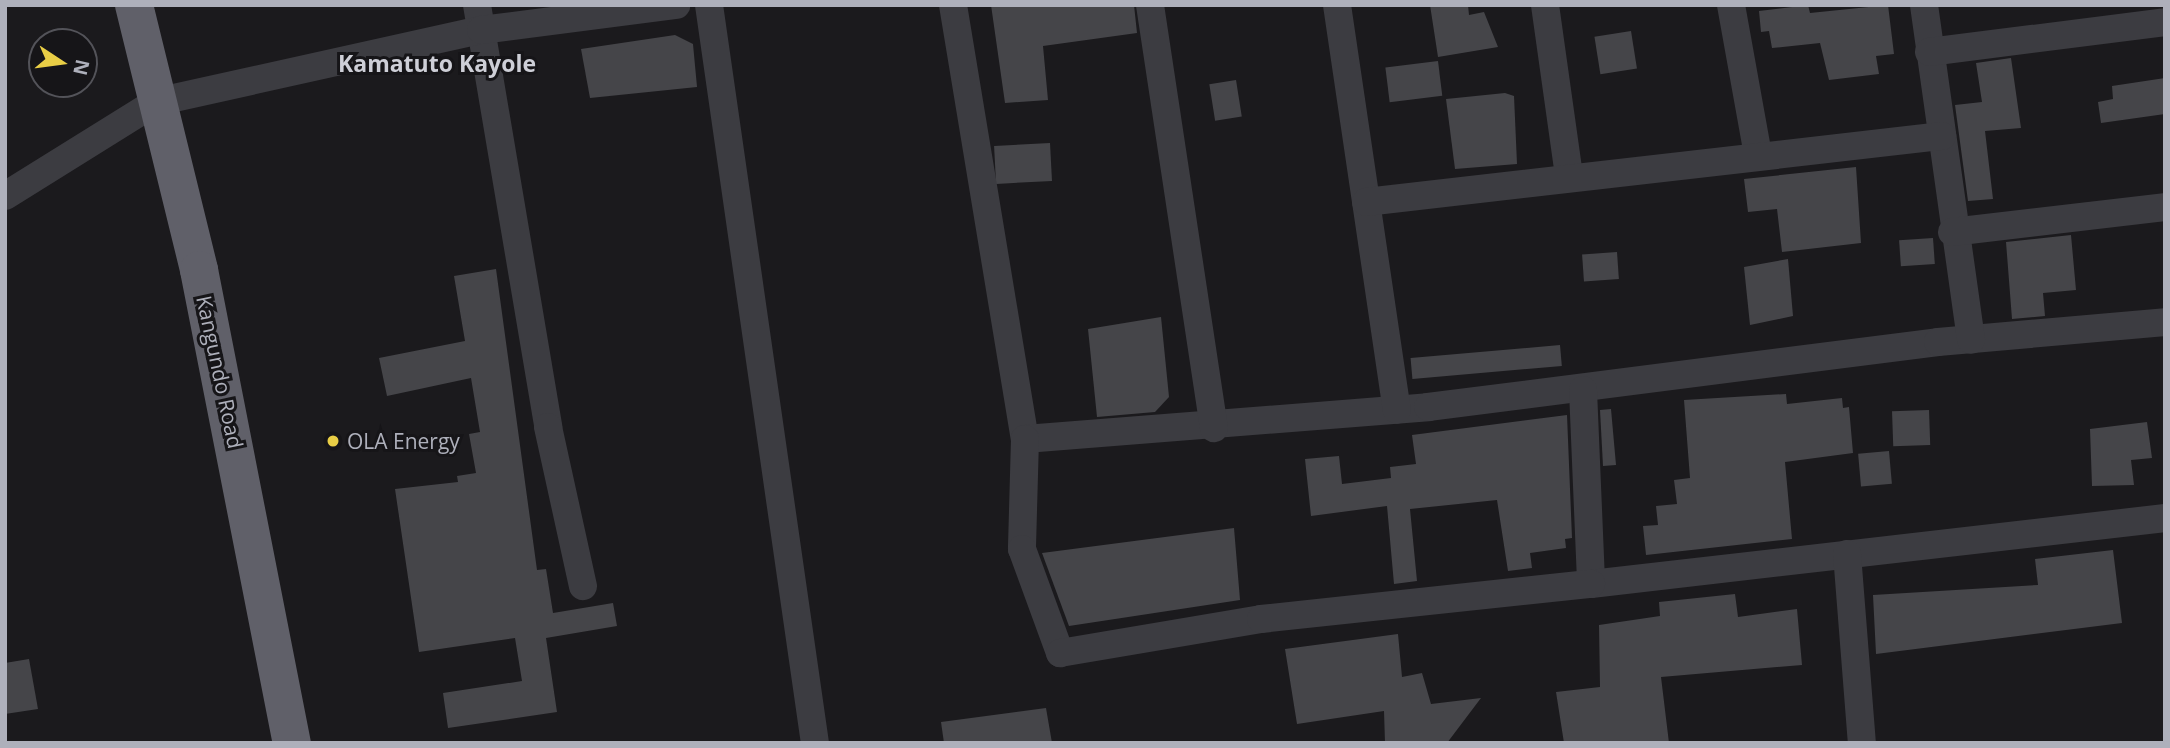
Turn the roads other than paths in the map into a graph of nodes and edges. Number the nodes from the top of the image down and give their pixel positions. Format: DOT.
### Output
graph roads {
  1 [pos="134,5"];
  2 [pos="676,5"];
  3 [pos="709,5"];
  4 [pos="953,5"];
  5 [pos="1150,5"];
  6 [pos="1337,5"];
  7 [pos="1545,5"];
  8 [pos="1731,5"];
  9 [pos="1924,5"];
  10 [pos="479,18"];
  11 [pos="2165,22"];
  12 [pos="1929,52"];
  13 [pos="156,102"];
  14 [pos="1942,136"];
  15 [pos="1758,155"];
  16 [pos="1569,176"];
  17 [pos="5,196"];
  18 [pos="1366,202"];
  19 [pos="2165,207"];
  20 [pos="1952,232"];
  21 [pos="2165,321"];
  22 [pos="1971,340"];
  23 [pos="1583,390"];
  24 [pos="1396,410"];
  25 [pos="1214,428"];
  26 [pos="1025,439"];
  27 [pos="2165,518"];
  28 [pos="1847,554"];
  29 [pos="1591,584"];
  30 [pos="583,586"];
  31 [pos="292,743"];
  32 [pos="815,743"];
  33 [pos="1861,743"];
  1 -- 13 [label="highway, Kangundo Road"];
  2 -- 10 [label="street"];
  3 -- 32 [label="street"];
  4 -- 26 [label="street"];
  5 -- 25 [label="street"];
  6 -- 18 [label="street"];
  7 -- 16 [label="street"];
  8 -- 15 [label="street"];
  9 -- 12 [label="street"];
  10 -- 13 [label="street"];
  10 -- 30 [label="street"];
  11 -- 12 [label="street"];
  12 -- 14 [label="street"];
  13 -- 17 [label="street"];
  13 -- 31 [label="highway, Kangundo Road"];
  14 -- 15 [label="street"];
  14 -- 20 [label="street"];
  15 -- 16 [label="street"];
  16 -- 18 [label="street"];
  18 -- 24 [label="street"];
  19 -- 20 [label="street"];
  20 -- 22 [label="street"];
  21 -- 22 [label="street"];
  22 -- 23 [label="street"];
  23 -- 24 [label="street"];
  23 -- 29 [label="street"];
  24 -- 25 [label="street"];
  25 -- 26 [label="street"];
  26 -- 29 [label="street"];
  27 -- 28 [label="street"];
  28 -- 29 [label="street"];
  28 -- 33 [label="street"];
}
